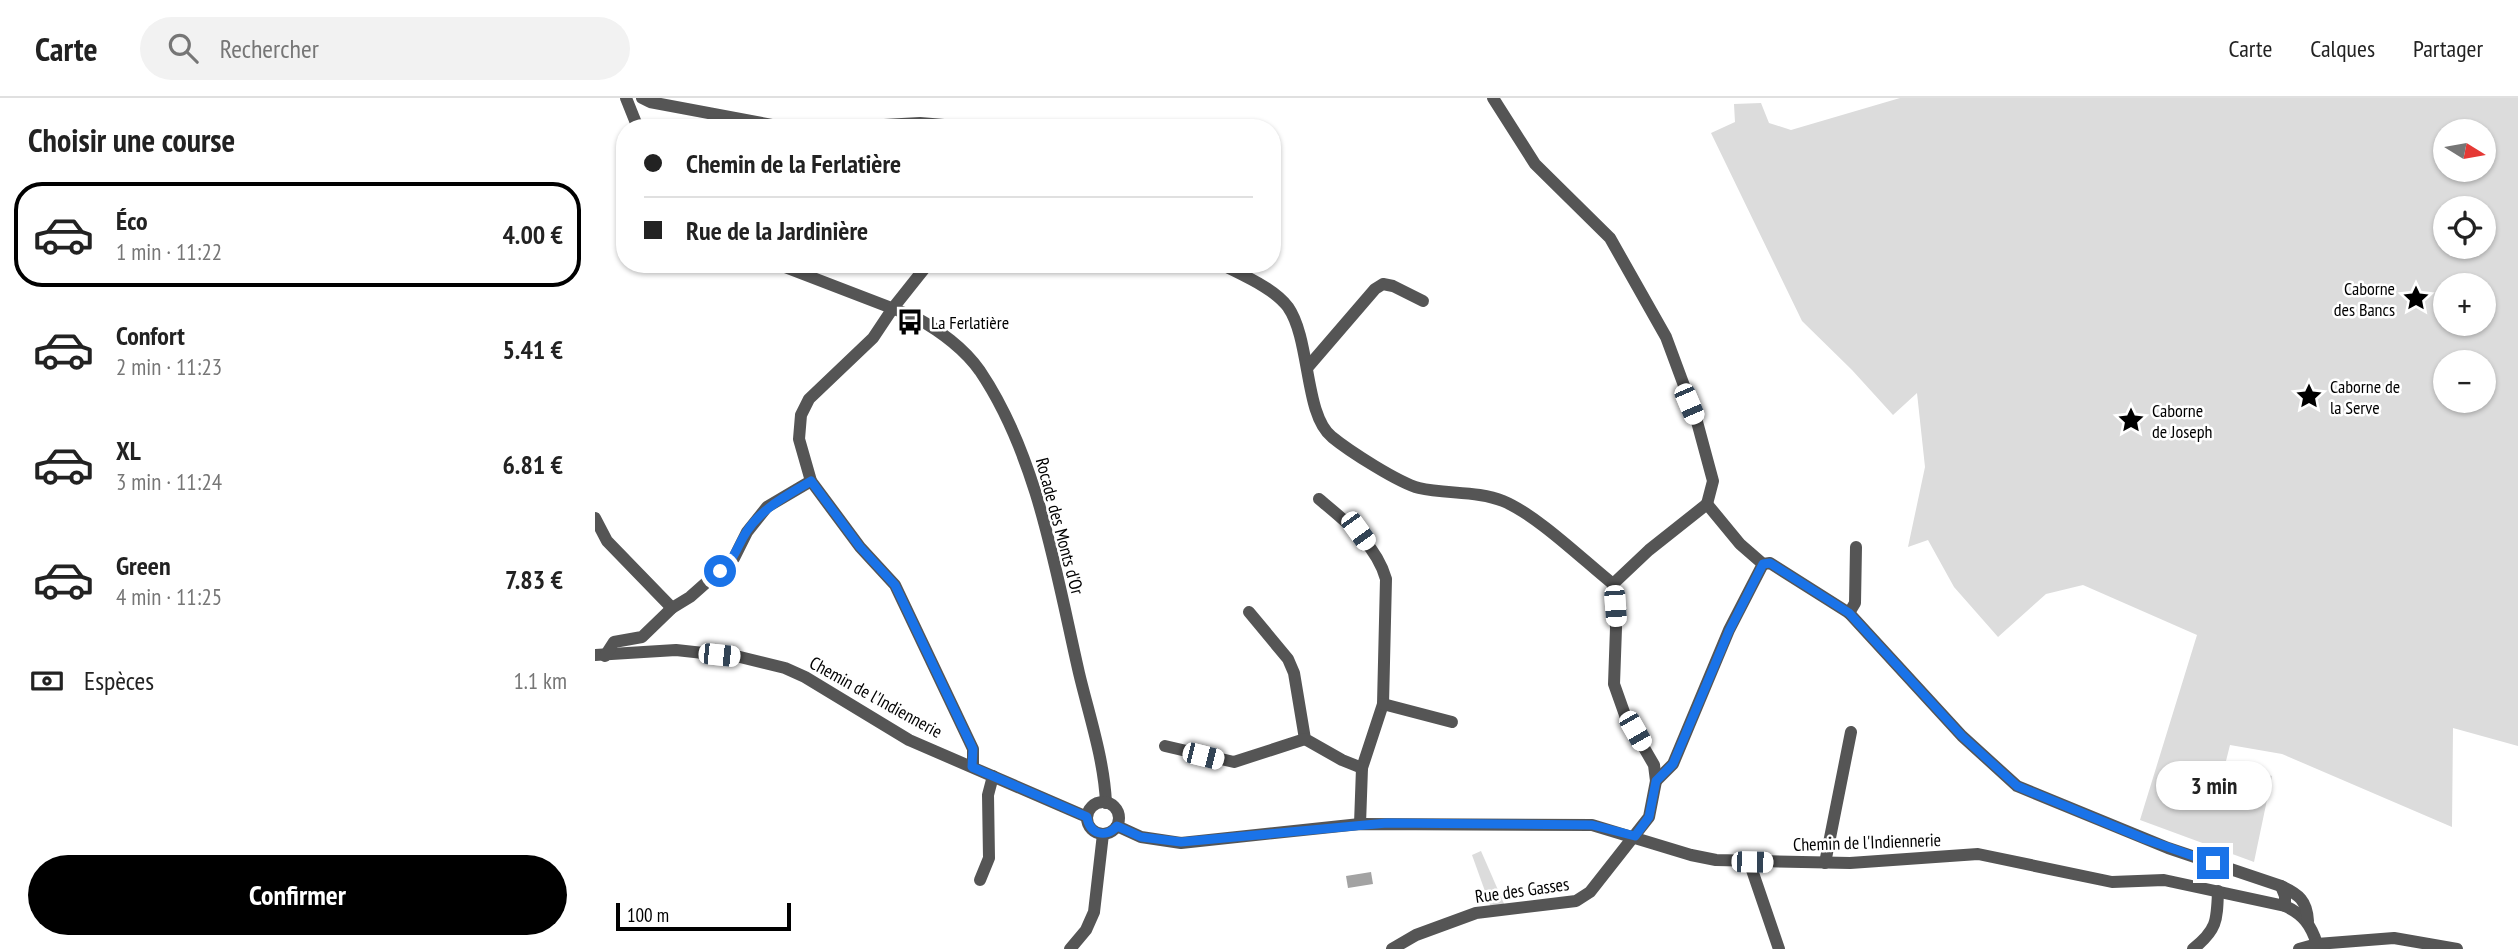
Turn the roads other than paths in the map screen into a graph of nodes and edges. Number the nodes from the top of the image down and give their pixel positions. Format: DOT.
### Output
graph roads {
  1 [pos="626,98"];
  2 [pos="642,98"];
  3 [pos="1493,98"];
  4 [pos="634,119"];
  5 [pos="740,119"];
  6 [pos="801,273"];
  7 [pos="921,273"];
  8 [pos="1238,273"];
  9 [pos="1423,301"];
  10 [pos="893,308"];
  11 [pos="1307,368"];
  12 [pos="811,481"];
  13 [pos="1319,499"];
  14 [pos="1706,504"];
  15 [pos="595,519"];
  16 [pos="1856,547"];
  17 [pos="1763,564"];
  18 [pos="1613,584"];
  19 [pos="672,608"];
  20 [pos="1249,612"];
  21 [pos="1849,613"];
  22 [pos="600,656"];
  23 [pos="1384,704"];
  24 [pos="1452,722"];
  25 [pos="1851,732"];
  26 [pos="1305,739"];
  27 [pos="1164,747"];
  28 [pos="972,767"];
  29 [pos="1362,768"];
  30 [pos="993,776"];
  31 [pos="1656,781"];
  32 [pos="1106,803"];
  33 [pos="1087,817"];
  34 [pos="1360,824"];
  35 [pos="1117,826"];
  36 [pos="1103,834"];
  37 [pos="1635,836"];
  38 [pos="1752,862"];
  39 [pos="1825,863"];
  40 [pos="980,880"];
  41 [pos="2281,886"];
  42 [pos="2218,891"];
  43 [pos="2285,906"];
  44 [pos="2308,922"];
  45 [pos="2317,944"];
  46 [pos="1070,949"];
  47 [pos="1392,949"];
  48 [pos="1779,949"];
  49 [pos="2193,949"];
  50 [pos="2299,949"];
  51 [pos="2456,949"];
  1 -- 4 [label="street"];
  2 -- 5 [label="street"];
  3 -- 14 [label="street"];
  6 -- 10 [label="street, Rocade des Monts d'Or"];
  7 -- 10 [label="street"];
  8 -- 11 [label="street"];
  9 -- 11 [label="street"];
  10 -- 12 [label="street"];
  10 -- 32 [label="street, Rocade des Monts d'Or"];
  11 -- 18 [label="street"];
  12 -- 19 [label="street"];
  12 -- 28 [label="street"];
  13 -- 23 [label="street"];
  14 -- 17 [label="street"];
  14 -- 18 [label="street"];
  15 -- 19 [label="street"];
  16 -- 21 [label="street"];
  17 -- 21 [label="street"];
  17 -- 31 [label="street"];
  18 -- 31 [label="street"];
  19 -- 22 [label="street"];
  20 -- 26 [label="street"];
  21 -- 41 [label="street"];
  22 -- 28 [label="street, Chemin de l'Indiennerie"];
  23 -- 24 [label="street"];
  23 -- 29 [label="street"];
  25 -- 39 [label="street"];
  26 -- 27 [label="street"];
  26 -- 29 [label="street"];
  28 -- 30 [label="street, Chemin de l'Indiennerie"];
  29 -- 34 [label="street"];
  30 -- 33 [label="street, Chemin de l'Indiennerie"];
  30 -- 40 [label="street"];
  31 -- 37 [label="street, Rue des Gasses"];
  32 -- 33 [label="street"];
  32 -- 35 [label="street"];
  33 -- 36 [label="street"];
  34 -- 35 [label="street, Chemin de l'Indiennerie"];
  34 -- 37 [label="street, Chemin de l'Indiennerie"];
  35 -- 36 [label="street"];
  36 -- 46 [label="street"];
  37 -- 38 [label="street, Chemin de l'Indiennerie"];
  37 -- 47 [label="street, Rue des Gasses"];
  38 -- 39 [label="street, Chemin de l'Indiennerie"];
  38 -- 48 [label="street"];
  39 -- 42 [label="street, Chemin de l'Indiennerie"];
  41 -- 43 [label="street"];
  41 -- 44 [label="street"];
  42 -- 43 [label="street, Chemin de l'Indiennerie"];
  42 -- 49 [label="street"];
  43 -- 44 [label="street"];
  44 -- 45 [label="street"];
  45 -- 50 [label="street"];
  45 -- 51 [label="street"];
}
